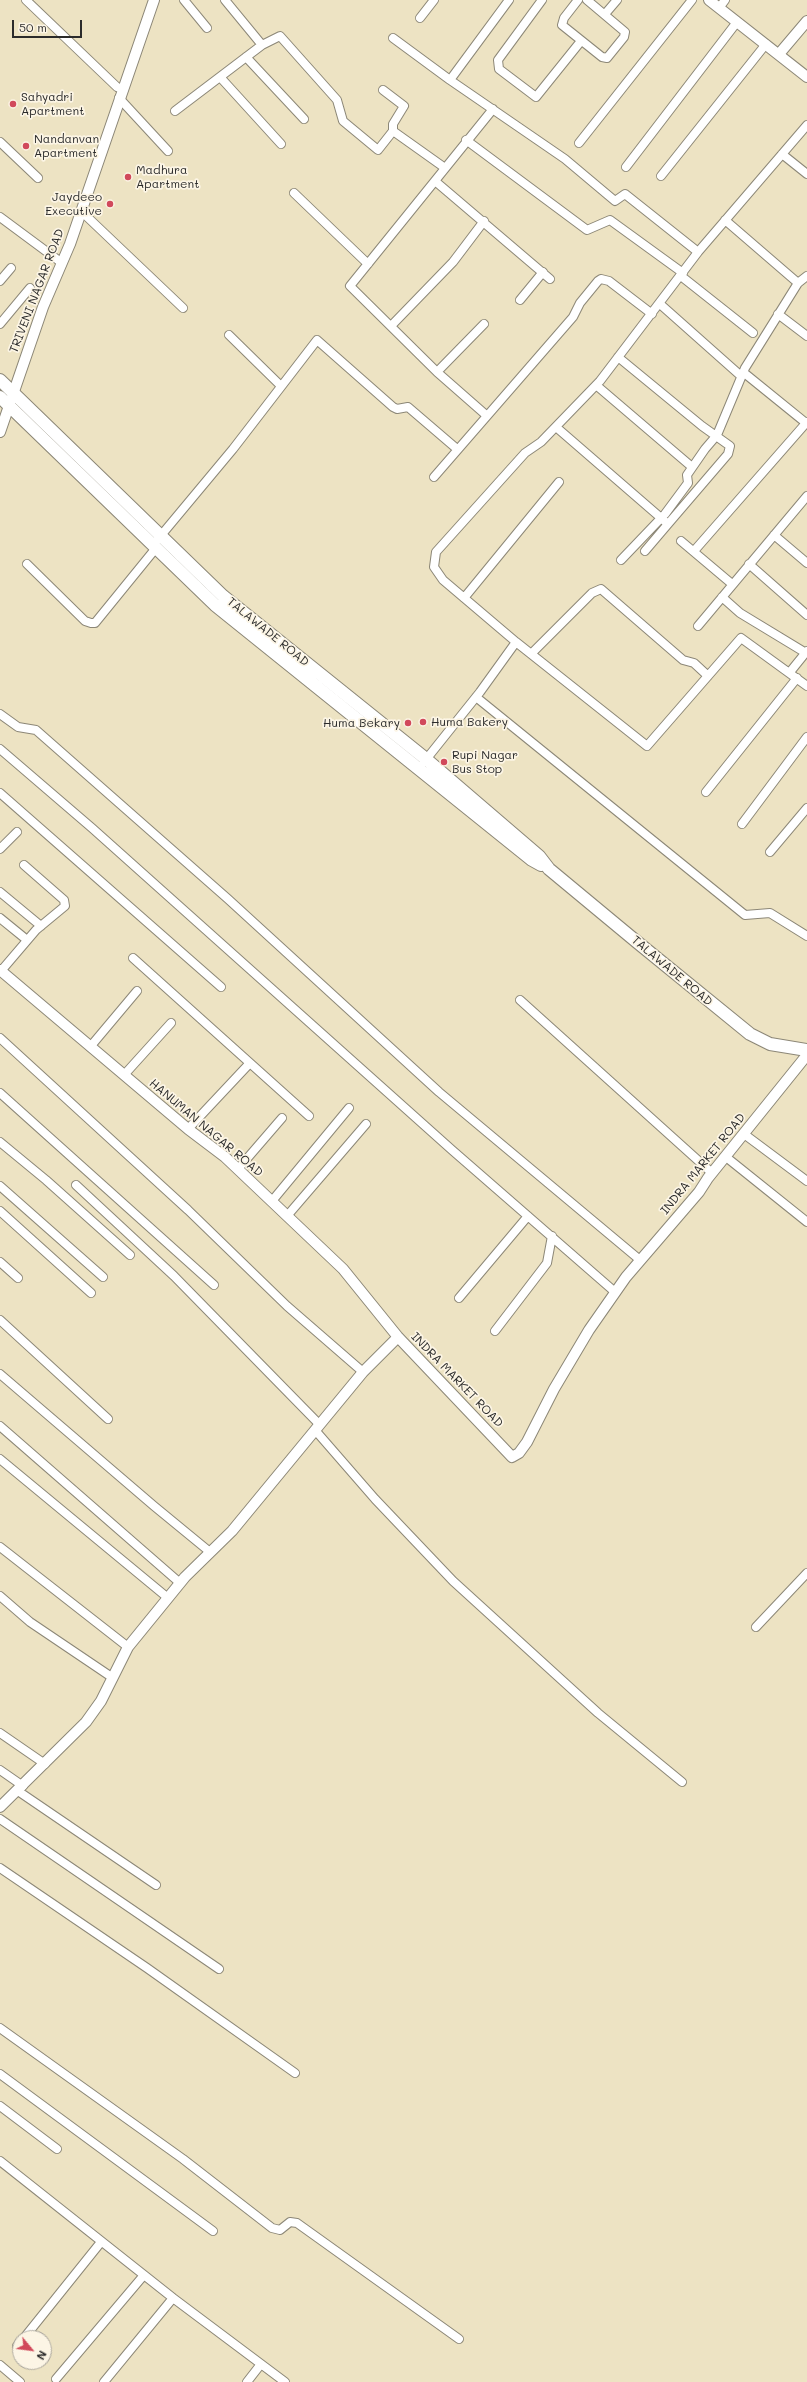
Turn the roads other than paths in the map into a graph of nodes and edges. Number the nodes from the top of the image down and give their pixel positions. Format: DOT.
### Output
graph roads {
  1 [pos="26,0"];
  2 [pos="154,0"];
  3 [pos="184,0"];
  4 [pos="225,0"];
  5 [pos="434,0"];
  6 [pos="508,0"];
  7 [pos="542,0"];
  8 [pos="578,0"];
  9 [pos="587,0"];
  10 [pos="617,0"];
  11 [pos="692,0"];
  12 [pos="709,0"];
  13 [pos="722,4"];
  14 [pos="605,14"];
  15 [pos="420,18"];
  16 [pos="807,21"];
  17 [pos="737,22"];
  18 [pos="207,28"];
  19 [pos="393,38"];
  20 [pos="581,41"];
  21 [pos="766,44"];
  22 [pos="262,45"];
  23 [pos="779,54"];
  24 [pos="246,57"];
  25 [pos="220,77"];
  26 [pos="807,77"];
  27 [pos="450,80"];
  28 [pos="383,90"];
  29 [pos="120,94"];
  30 [pos="493,109"];
  31 [pos="175,112"];
  32 [pos="304,119"];
  33 [pos="807,125"];
  34 [pos="393,131"];
  35 [pos="466,140"];
  36 [pos="0,142"];
  37 [pos="579,143"];
  38 [pos="281,144"];
  39 [pos="168,151"];
  40 [pos="782,154"];
  41 [pos="626,167"];
  42 [pos="445,168"];
  43 [pos="807,174"];
  44 [pos="661,176"];
  45 [pos="38,178"];
  46 [pos="435,181"];
  47 [pos="294,193"];
  48 [pos="81,211"];
  49 [pos="0,217"];
  50 [pos="725,220"];
  51 [pos="484,221"];
  52 [pos="698,252"];
  53 [pos="62,264"];
  54 [pos="368,264"];
  55 [pos="11,268"];
  56 [pos="543,272"];
  57 [pos="682,274"];
  58 [pos="807,276"];
  59 [pos="550,278"];
  60 [pos="0,281"];
  61 [pos="798,283"];
  62 [pos="30,288"];
  63 [pos="520,300"];
  64 [pos="660,304"];
  65 [pos="183,308"];
  66 [pos="652,314"];
  67 [pos="778,314"];
  68 [pos="0,324"];
  69 [pos="484,324"];
  70 [pos="391,326"];
  71 [pos="753,333"];
  72 [pos="229,334"];
  73 [pos="807,336"];
  74 [pos="618,357"];
  75 [pos="437,372"];
  76 [pos="742,374"];
  77 [pos="0,380"];
  78 [pos="596,385"];
  79 [pos="281,386"];
  80 [pos="13,393"];
  81 [pos="4,401"];
  82 [pos="486,415"];
  83 [pos="807,422"];
  84 [pos="556,427"];
  85 [pos="0,432"];
  86 [pos="717,435"];
  87 [pos="457,449"];
  88 [pos="692,467"];
  89 [pos="434,476"];
  90 [pos="559,482"];
  91 [pos="807,496"];
  92 [pos="660,519"];
  93 [pos="668,524"];
  94 [pos="774,535"];
  95 [pos="681,541"];
  96 [pos="157,543"];
  97 [pos="645,551"];
  98 [pos="694,551"];
  99 [pos="621,560"];
  100 [pos="807,563"];
  101 [pos="27,564"];
  102 [pos="749,564"];
  103 [pos="732,584"];
  104 [pos="722,597"];
  105 [pos="464,598"];
  106 [pos="807,615"];
  107 [pos="698,626"];
  108 [pos="516,642"];
  109 [pos="806,652"];
  110 [pos="532,654"];
  111 [pos="793,675"];
  112 [pos="708,676"];
  113 [pos="807,686"];
  114 [pos="476,697"];
  115 [pos="0,714"];
  116 [pos="807,737"];
  117 [pos="0,749"];
  118 [pos="422,764"];
  119 [pos="706,792"];
  120 [pos="0,793"];
  121 [pos="807,808"];
  122 [pos="742,824"];
  123 [pos="17,832"];
  124 [pos="0,849"];
  125 [pos="770,852"];
  126 [pos="24,865"];
  127 [pos="0,892"];
  128 [pos="0,918"];
  129 [pos="41,926"];
  130 [pos="807,936"];
  131 [pos="27,940"];
  132 [pos="133,958"];
  133 [pos="0,970"];
  134 [pos="221,987"];
  135 [pos="136,991"];
  136 [pos="520,1000"];
  137 [pos="171,1023"];
  138 [pos="0,1038"];
  139 [pos="90,1047"];
  140 [pos="807,1050"];
  141 [pos="807,1055"];
  142 [pos="249,1064"];
  143 [pos="124,1075"];
  144 [pos="0,1093"];
  145 [pos="349,1108"];
  146 [pos="309,1116"];
  147 [pos="282,1118"];
  148 [pos="366,1124"];
  149 [pos="188,1129"];
  150 [pos="744,1134"];
  151 [pos="0,1142"];
  152 [pos="726,1157"];
  153 [pos="238,1169"];
  154 [pos="712,1174"];
  155 [pos="807,1181"];
  156 [pos="76,1185"];
  157 [pos="0,1186"];
  158 [pos="272,1201"];
  159 [pos="0,1211"];
  160 [pos="287,1216"];
  161 [pos="528,1216"];
  162 [pos="807,1222"];
  163 [pos="552,1236"];
  164 [pos="130,1255"];
  165 [pos="640,1260"];
  166 [pos="0,1262"];
  167 [pos="103,1277"];
  168 [pos="18,1278"];
  169 [pos="214,1285"];
  170 [pos="615,1292"];
  171 [pos="91,1293"];
  172 [pos="459,1298"];
  173 [pos="0,1320"];
  174 [pos="495,1331"];
  175 [pos="398,1337"];
  176 [pos="363,1372"];
  177 [pos="0,1374"];
  178 [pos="108,1420"];
  179 [pos="0,1426"];
  180 [pos="317,1427"];
  181 [pos="0,1459"];
  182 [pos="0,1546"];
  183 [pos="210,1552"];
  184 [pos="807,1573"];
  185 [pos="180,1583"];
  186 [pos="0,1596"];
  187 [pos="168,1598"];
  188 [pos="756,1626"];
  189 [pos="128,1647"];
  190 [pos="113,1678"];
  191 [pos="0,1733"];
  192 [pos="45,1764"];
  193 [pos="0,1770"];
  194 [pos="682,1782"];
  195 [pos="20,1789"];
  196 [pos="0,1807"];
  197 [pos="0,1819"];
  198 [pos="0,1868"];
  199 [pos="156,1885"];
  200 [pos="219,1969"];
  201 [pos="0,2028"];
  202 [pos="295,2072"];
  203 [pos="0,2074"];
  204 [pos="0,2106"];
  205 [pos="57,2149"];
  206 [pos="0,2161"];
  207 [pos="212,2232"];
  208 [pos="101,2242"];
  209 [pos="144,2275"];
  210 [pos="173,2298"];
  211 [pos="30,2330"];
  212 [pos="459,2339"];
  213 [pos="261,2364"];
  214 [pos="0,2365"];
  215 [pos="56,2379"];
  216 [pos="20,2382"];
  217 [pos="104,2382"];
  218 [pos="247,2382"];
  219 [pos="285,2382"];
  1 -- 29 [label="street"];
  2 -- 29 [label="street, TRIVENI NAGAR ROAD"];
  3 -- 18 [label="street"];
  4 -- 22 [label="street"];
  5 -- 15 [label="street"];
  6 -- 27 [label="street"];
  7 -- 20 [label="street"];
  8 -- 20 [label="street"];
  9 -- 14 [label="street"];
  10 -- 14 [label="street"];
  11 -- 37 [label="street"];
  12 -- 13 [label="street"];
  13 -- 17 [label="street"];
  14 -- 20 [label="street"];
  16 -- 23 [label="street"];
  17 -- 21 [label="street"];
  17 -- 41 [label="street"];
  19 -- 27 [label="street"];
  21 -- 23 [label="street"];
  21 -- 44 [label="street"];
  22 -- 24 [label="street"];
  22 -- 34 [label="street"];
  23 -- 26 [label="street"];
  24 -- 25 [label="street"];
  24 -- 32 [label="street"];
  25 -- 31 [label="street"];
  25 -- 38 [label="street"];
  27 -- 30 [label="street"];
  28 -- 34 [label="street"];
  29 -- 39 [label="street"];
  29 -- 48 [label="street, TRIVENI NAGAR ROAD"];
  30 -- 35 [label="street"];
  30 -- 52 [label="street"];
  33 -- 40 [label="street"];
  34 -- 42 [label="street"];
  35 -- 42 [label="street"];
  35 -- 57 [label="street"];
  36 -- 45 [label="street"];
  40 -- 43 [label="street"];
  40 -- 50 [label="street"];
  42 -- 46 [label="street"];
  46 -- 51 [label="street"];
  46 -- 54 [label="street"];
  47 -- 54 [label="street"];
  48 -- 53 [label="street, TRIVENI NAGAR ROAD"];
  48 -- 65 [label="street"];
  49 -- 53 [label="street"];
  50 -- 52 [label="street"];
  50 -- 61 [label="street"];
  51 -- 56 [label="street"];
  51 -- 70 [label="street"];
  52 -- 57 [label="street"];
  53 -- 80 [label="street, TRIVENI NAGAR ROAD"];
  54 -- 70 [label="street"];
  55 -- 60 [label="street"];
  56 -- 59 [label="street"];
  56 -- 63 [label="street"];
  57 -- 64 [label="street"];
  57 -- 71 [label="street"];
  58 -- 61 [label="street"];
  61 -- 67 [label="street"];
  62 -- 68 [label="street"];
  64 -- 66 [label="street"];
  64 -- 76 [label="street"];
  66 -- 74 [label="street"];
  66 -- 82 [label="street"];
  67 -- 73 [label="street"];
  67 -- 76 [label="street"];
  69 -- 75 [label="street"];
  70 -- 75 [label="street"];
  72 -- 79 [label="street"];
  74 -- 78 [label="street"];
  74 -- 86 [label="street"];
  75 -- 82 [label="street"];
  76 -- 83 [label="street"];
  76 -- 86 [label="street"];
  77 -- 80 [label="main road, TALAWADE ROAD"];
  78 -- 84 [label="street"];
  78 -- 88 [label="street"];
  79 -- 87 [label="street"];
  79 -- 96 [label="street"];
  80 -- 81 [label="street, TRIVENI NAGAR ROAD"];
  80 -- 96 [label="main road, TALAWADE ROAD"];
  81 -- 85 [label="street, TRIVENI NAGAR ROAD"];
  81 -- 96 [label="main road, TALAWADE ROAD"];
  82 -- 87 [label="street"];
  83 -- 98 [label="street"];
  84 -- 92 [label="street"];
  84 -- 105 [label="street"];
  86 -- 88 [label="street"];
  86 -- 93 [label="street"];
  87 -- 89 [label="street"];
  88 -- 92 [label="street"];
  90 -- 105 [label="street"];
  91 -- 94 [label="street"];
  92 -- 93 [label="street"];
  92 -- 99 [label="street"];
  93 -- 97 [label="street"];
  94 -- 100 [label="street"];
  94 -- 102 [label="street"];
  95 -- 98 [label="street"];
  96 -- 101 [label="street"];
  96 -- 118 [label="main road, TALAWADE ROAD"];
  98 -- 103 [label="street"];
  102 -- 103 [label="street"];
  102 -- 106 [label="street"];
  103 -- 104 [label="street"];
  104 -- 107 [label="street"];
  104 -- 109 [label="street"];
  105 -- 108 [label="street"];
  108 -- 110 [label="street"];
  108 -- 114 [label="street"];
  109 -- 111 [label="street"];
  110 -- 112 [label="street"];
  110 -- 112 [label="street"];
  111 -- 112 [label="street"];
  111 -- 113 [label="street"];
  111 -- 119 [label="street"];
  114 -- 118 [label="street"];
  114 -- 130 [label="street"];
  115 -- 165 [label="street"];
  116 -- 122 [label="street"];
  117 -- 161 [label="street"];
  118 -- 140 [label="main road, TALAWADE ROAD"];
  120 -- 134 [label="street"];
  121 -- 125 [label="street"];
  123 -- 124 [label="street"];
  126 -- 129 [label="street"];
  127 -- 129 [label="street"];
  128 -- 131 [label="street"];
  129 -- 131 [label="street"];
  131 -- 133 [label="street"];
  132 -- 142 [label="street"];
  133 -- 139 [label="street, HANUMAN NAGAR ROAD"];
  135 -- 139 [label="street"];
  136 -- 154 [label="street"];
  137 -- 143 [label="street"];
  138 -- 176 [label="street"];
  139 -- 143 [label="street, HANUMAN NAGAR ROAD"];
  141 -- 150 [label="street, INDRA MARKET ROAD"];
  142 -- 146 [label="street"];
  142 -- 149 [label="street"];
  143 -- 149 [label="street, HANUMAN NAGAR ROAD"];
  144 -- 169 [label="street"];
  145 -- 158 [label="street"];
  147 -- 153 [label="street"];
  148 -- 160 [label="street"];
  149 -- 153 [label="street, HANUMAN NAGAR ROAD"];
  150 -- 152 [label="street, INDRA MARKET ROAD"];
  150 -- 155 [label="street"];
  151 -- 164 [label="street"];
  152 -- 154 [label="street, INDRA MARKET ROAD"];
  152 -- 162 [label="street"];
  153 -- 158 [label="street, HANUMAN NAGAR ROAD"];
  154 -- 165 [label="street, INDRA MARKET ROAD"];
  156 -- 180 [label="street"];
  157 -- 167 [label="street"];
  158 -- 160 [label="street, HANUMAN NAGAR ROAD"];
  159 -- 171 [label="street"];
  160 -- 175 [label="street, HANUMAN NAGAR ROAD"];
  161 -- 163 [label="street"];
  161 -- 172 [label="street"];
  163 -- 170 [label="street"];
  163 -- 174 [label="street"];
  165 -- 170 [label="street, INDRA MARKET ROAD"];
  166 -- 168 [label="street"];
  170 -- 175 [label="street, INDRA MARKET ROAD"];
  173 -- 178 [label="street"];
  175 -- 176 [label="street, INDRA MARKET ROAD"];
  176 -- 180 [label="street, INDRA MARKET ROAD"];
  177 -- 183 [label="street"];
  179 -- 185 [label="street"];
  180 -- 183 [label="street, INDRA MARKET ROAD"];
  180 -- 194 [label="street"];
  181 -- 187 [label="street"];
  182 -- 189 [label="street"];
  183 -- 185 [label="street, INDRA MARKET ROAD"];
  184 -- 188 [label="street"];
  185 -- 187 [label="street, INDRA MARKET ROAD"];
  186 -- 190 [label="street"];
  187 -- 189 [label="street, INDRA MARKET ROAD"];
  189 -- 190 [label="street, INDRA MARKET ROAD"];
  190 -- 192 [label="street, INDRA MARKET ROAD"];
  191 -- 192 [label="street"];
  192 -- 195 [label="street, INDRA MARKET ROAD"];
  193 -- 195 [label="street"];
  195 -- 196 [label="street, INDRA MARKET ROAD"];
  195 -- 199 [label="street"];
  197 -- 200 [label="street"];
  198 -- 202 [label="street"];
  201 -- 212 [label="street"];
  203 -- 207 [label="street"];
  204 -- 205 [label="street"];
  206 -- 208 [label="street"];
  208 -- 209 [label="street"];
  208 -- 211 [label="street"];
  209 -- 210 [label="street"];
  209 -- 215 [label="street"];
  210 -- 213 [label="street"];
  210 -- 217 [label="street"];
  213 -- 218 [label="street"];
  213 -- 219 [label="street"];
  214 -- 216 [label="street"];
}
